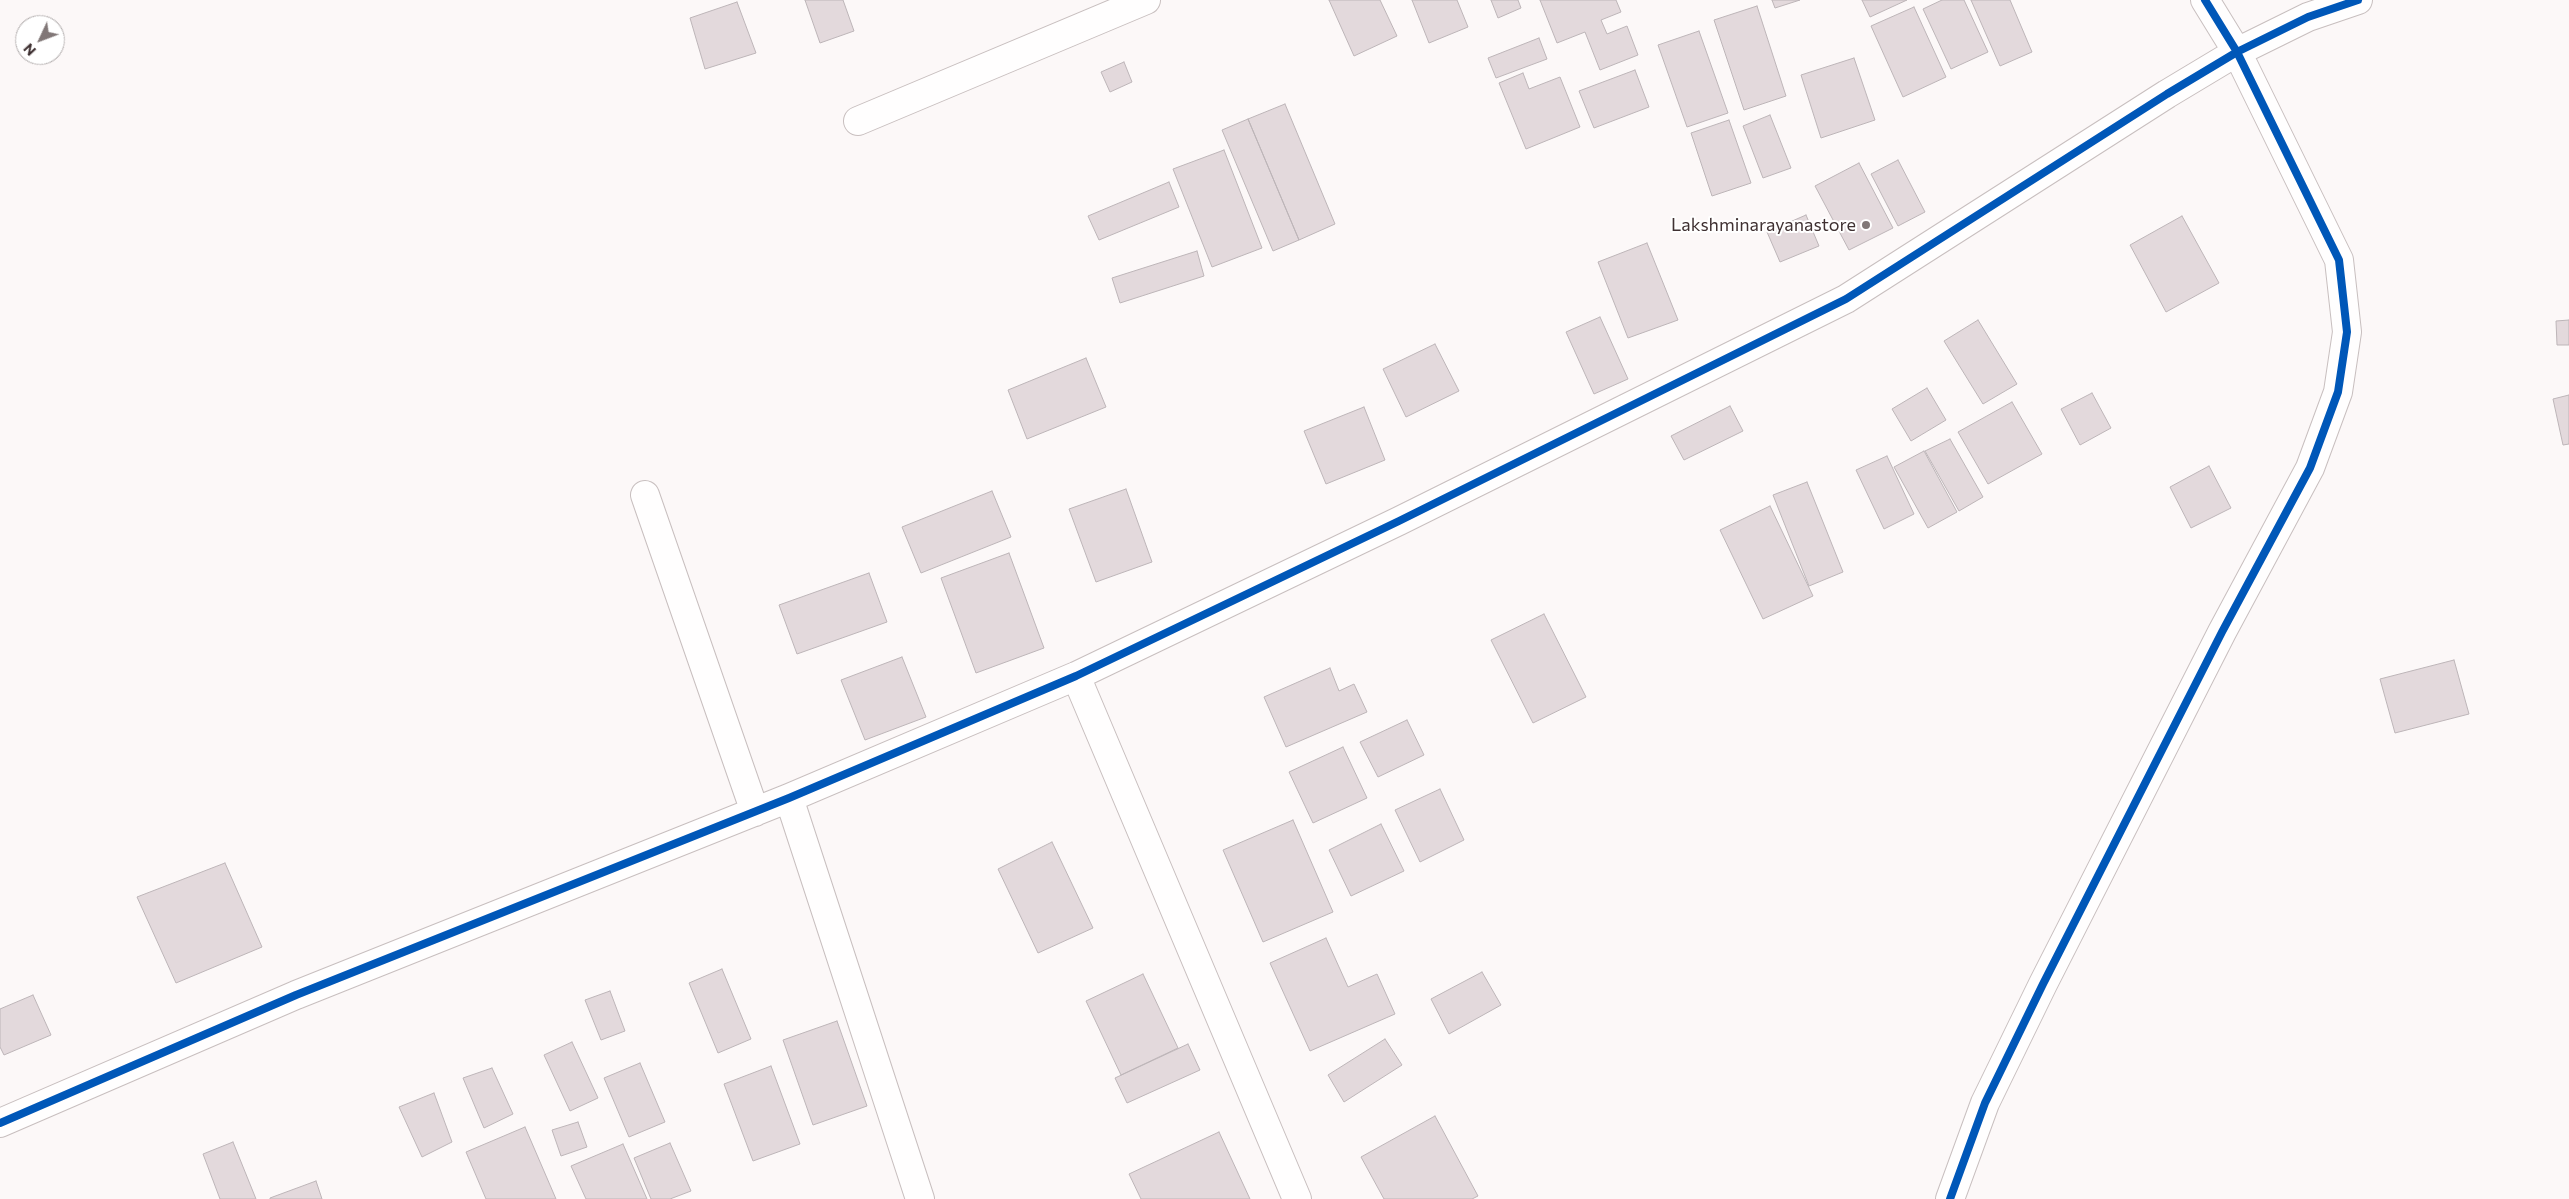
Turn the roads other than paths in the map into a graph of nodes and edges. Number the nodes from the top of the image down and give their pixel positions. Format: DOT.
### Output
graph roads {
  1 [pos="1146,0"];
  2 [pos="2205,0"];
  3 [pos="2358,0"];
  4 [pos="2238,52"];
  5 [pos="858,121"];
  6 [pos="645,496"];
  7 [pos="1076,676"];
  8 [pos="789,798"];
  9 [pos="755,812"];
  10 [pos="0,1123"];
  11 [pos="920,1199"];
  12 [pos="1296,1199"];
  13 [pos="1950,1199"];
  1 -- 5 [label="street"];
  2 -- 4 [label="street"];
  3 -- 4 [label="street"];
  4 -- 7 [label="street"];
  4 -- 13 [label="street"];
  6 -- 9 [label="street"];
  7 -- 8 [label="street"];
  7 -- 12 [label="street"];
  8 -- 9 [label="street"];
  8 -- 11 [label="street"];
  9 -- 10 [label="street"];
}
